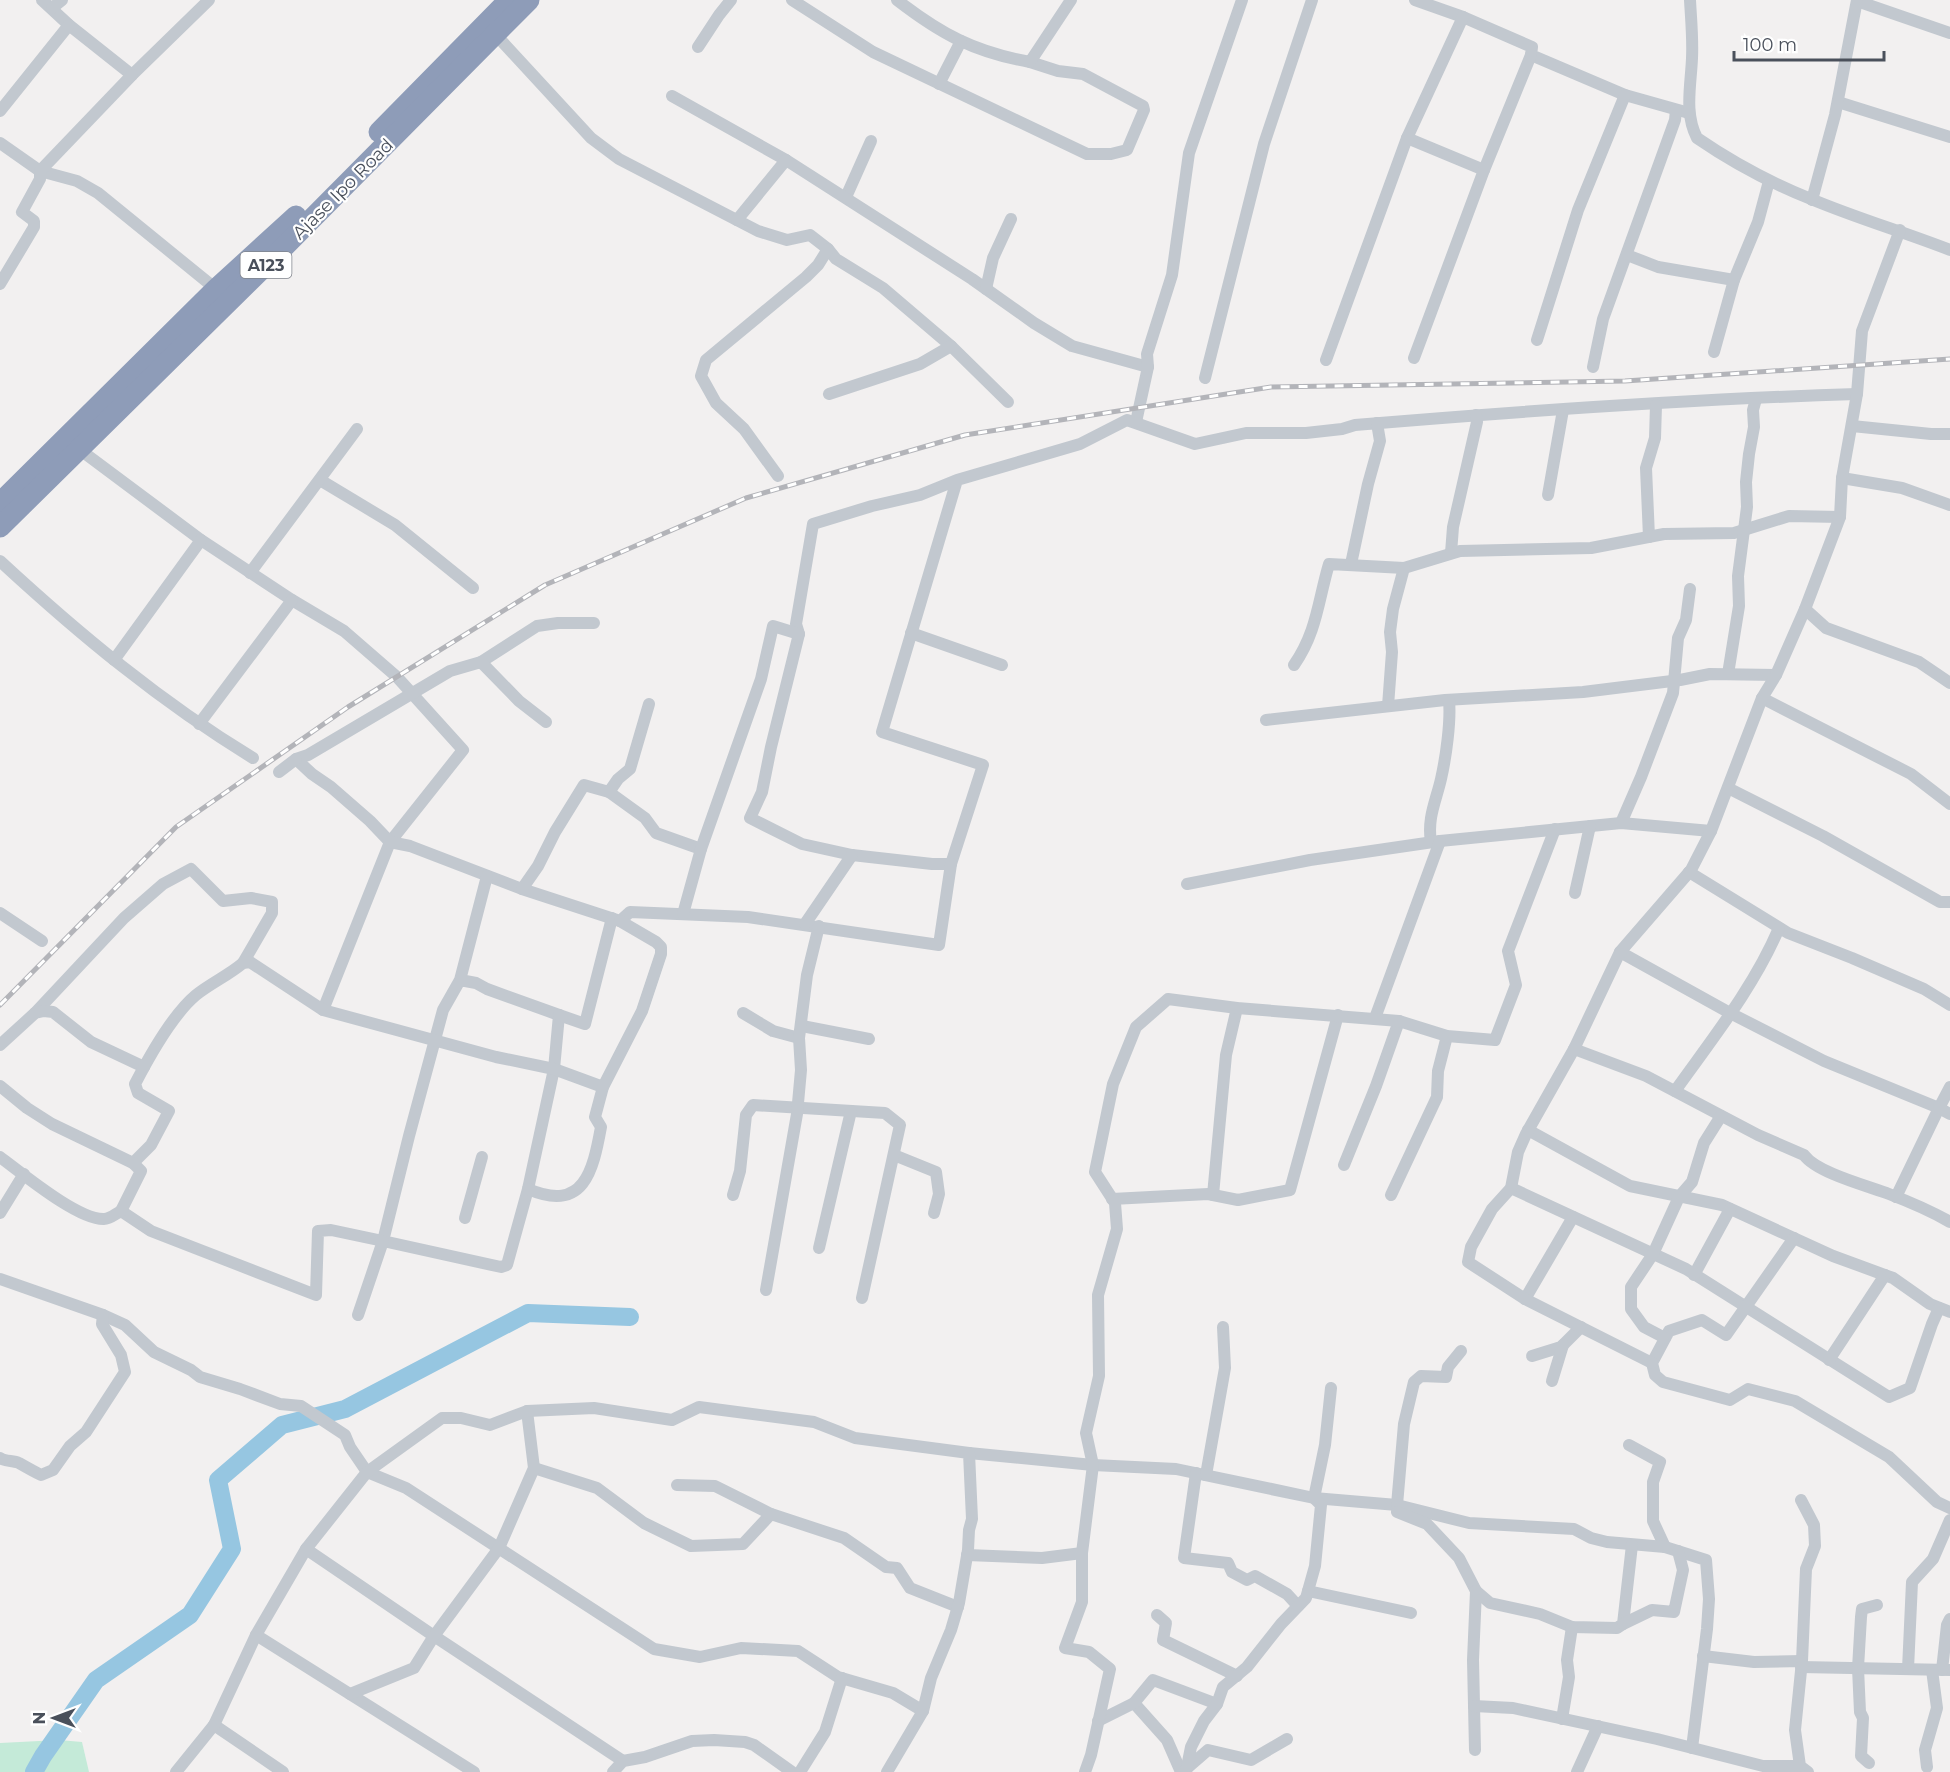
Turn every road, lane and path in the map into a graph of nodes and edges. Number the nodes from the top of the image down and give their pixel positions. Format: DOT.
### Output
graph roads {
  1 [pos="209,0"];
  2 [pos="509,0"];
  3 [pos="529,0"];
  4 [pos="731,0"];
  5 [pos="792,0"];
  6 [pos="897,0"];
  7 [pos="1071,0"];
  8 [pos="1242,0"];
  9 [pos="1312,0"];
  10 [pos="1415,0"];
  11 [pos="1690,0"];
  12 [pos="1857,1"];
  13 [pos="52,3"];
  14 [pos="1441,4"];
  15 [pos="1463,17"];
  16 [pos="69,25"];
  17 [pos="1950,33"];
  18 [pos="496,35"];
  19 [pos="961,41"];
  20 [pos="698,47"];
  21 [pos="1531,55"];
  22 [pos="1030,62"];
  23 [pos="132,75"];
  24 [pos="939,84"];
  25 [pos="1624,95"];
  26 [pos="672,96"];
  27 [pos="1838,102"];
  28 [pos="1676,110"];
  29 [pos="0,111"];
  30 [pos="1689,113"];
  31 [pos="1950,137"];
  32 [pos="1407,138"];
  33 [pos="871,141"];
  34 [pos="0,143"];
  35 [pos="786,160"];
  36 [pos="1484,170"];
  37 [pos="40,171"];
  38 [pos="1769,181"];
  39 [pos="846,197"];
  40 [pos="1812,200"];
  41 [pos="1011,219"];
  42 [pos="737,220"];
  43 [pos="1900,230"];
  44 [pos="828,249"];
  45 [pos="1950,250"];
  46 [pos="1627,255"];
  47 [pos="1734,280"];
  48 [pos="0,284"];
  49 [pos="986,289"];
  50 [pos="216,290"];
  51 [pos="1537,340"];
  52 [pos="951,346"];
  53 [pos="1714,352"];
  54 [pos="1414,358"];
  55 [pos="1326,360"];
  56 [pos="1148,366"];
  57 [pos="1593,367"];
  58 [pos="1205,378"];
  59 [pos="829,394"];
  60 [pos="1857,394"];
  61 [pos="1756,399"];
  62 [pos="1008,402"];
  63 [pos="1656,405"];
  64 [pos="1563,410"];
  65 [pos="1476,415"];
  66 [pos="1136,422"];
  67 [pos="1377,423"];
  68 [pos="1852,426"];
  69 [pos="357,429"];
  70 [pos="1950,434"];
  71 [pos="79,449"];
  72 [pos="778,476"];
  73 [pos="1842,478"];
  74 [pos="320,480"];
  75 [pos="957,480"];
  76 [pos="1548,495"];
  77 [pos="0,503"];
  78 [pos="1950,505"];
  79 [pos="1840,518"];
  80 [pos="0,527"];
  81 [pos="1743,531"];
  82 [pos="1649,537"];
  83 [pos="201,540"];
  84 [pos="1451,553"];
  85 [pos="0,561"];
  86 [pos="1351,564"];
  87 [pos="1404,568"];
  88 [pos="250,573"];
  89 [pos="473,588"];
  90 [pos="1690,589"];
  91 [pos="292,600"];
  92 [pos="1805,609"];
  93 [pos="594,623"];
  94 [pos="911,633"];
  95 [pos="799,634"];
  96 [pos="114,660"];
  97 [pos="481,662"];
  98 [pos="1002,665"];
  99 [pos="1294,665"];
  100 [pos="1728,674"];
  101 [pos="1776,675"];
  102 [pos="1674,681"];
  103 [pos="1950,682"];
  104 [pos="413,693"];
  105 [pos="1762,698"];
  106 [pos="1449,700"];
  107 [pos="649,704"];
  108 [pos="1388,706"];
  109 [pos="1266,720"];
  110 [pos="546,722"];
  111 [pos="199,724"];
  112 [pos="253,758"];
  113 [pos="296,759"];
  114 [pos="279,772"];
  115 [pos="1728,788"];
  116 [pos="609,792"];
  117 [pos="1950,804"];
  118 [pos="1621,823"];
  119 [pos="1590,826"];
  120 [pos="1555,829"];
  121 [pos="1711,831"];
  122 [pos="1436,841"];
  123 [pos="390,842"];
  124 [pos="700,849"];
  125 [pos="852,855"];
  126 [pos="951,864"];
  127 [pos="1689,872"];
  128 [pos="487,876"];
  129 [pos="1187,884"];
  130 [pos="522,889"];
  131 [pos="1575,893"];
  132 [pos="1950,902"];
  133 [pos="0,913"];
  134 [pos="683,914"];
  135 [pos="616,920"];
  136 [pos="805,924"];
  137 [pos="819,926"];
  138 [pos="1779,928"];
  139 [pos="42,941"];
  140 [pos="1620,952"];
  141 [pos="243,963"];
  142 [pos="460,980"];
  143 [pos="1950,1005"];
  144 [pos="1236,1008"];
  145 [pos="323,1010"];
  146 [pos="35,1013"];
  147 [pos="743,1013"];
  148 [pos="1730,1013"];
  149 [pos="558,1015"];
  150 [pos="1338,1016"];
  151 [pos="1375,1018"];
  152 [pos="1399,1021"];
  153 [pos="800,1032"];
  154 [pos="1447,1036"];
  155 [pos="869,1040"];
  156 [pos="435,1041"];
  157 [pos="0,1045"];
  158 [pos="1574,1049"];
  159 [pos="144,1067"];
  160 [pos="554,1069"];
  161 [pos="0,1086"];
  162 [pos="603,1087"];
  163 [pos="1950,1087"];
  164 [pos="1675,1091"];
  165 [pos="798,1107"];
  166 [pos="851,1111"];
  167 [pos="1944,1111"];
  168 [pos="1721,1116"];
  169 [pos="1528,1131"];
  170 [pos="894,1155"];
  171 [pos="0,1157"];
  172 [pos="482,1157"];
  173 [pos="133,1163"];
  174 [pos="1344,1165"];
  175 [pos="24,1174"];
  176 [pos="1511,1188"];
  177 [pos="528,1189"];
  178 [pos="733,1195"];
  179 [pos="1213,1195"];
  180 [pos="1391,1195"];
  181 [pos="1679,1197"];
  182 [pos="1896,1197"];
  183 [pos="1112,1199"];
  184 [pos="1730,1209"];
  185 [pos="121,1212"];
  186 [pos="0,1213"];
  187 [pos="934,1213"];
  188 [pos="1573,1217"];
  189 [pos="465,1218"];
  190 [pos="1950,1222"];
  191 [pos="1794,1238"];
  192 [pos="383,1241"];
  193 [pos="819,1248"];
  194 [pos="1653,1254"];
  195 [pos="1694,1275"];
  196 [pos="1885,1275"];
  197 [pos="0,1279"];
  198 [pos="765,1290"];
  199 [pos="862,1298"];
  200 [pos="1525,1299"];
  201 [pos="1745,1307"];
  202 [pos="1945,1310"];
  203 [pos="103,1315"];
  204 [pos="358,1315"];
  205 [pos="1223,1327"];
  206 [pos="1581,1327"];
  207 [pos="1665,1338"];
  208 [pos="1563,1345"];
  209 [pos="1461,1351"];
  210 [pos="1532,1356"];
  211 [pos="1829,1360"];
  212 [pos="1652,1363"];
  213 [pos="1552,1381"];
  214 [pos="1331,1388"];
  215 [pos="527,1411"];
  216 [pos="1629,1445"];
  217 [pos="969,1453"];
  218 [pos="0,1458"];
  219 [pos="1092,1465"];
  220 [pos="534,1468"];
  221 [pos="367,1472"];
  222 [pos="1201,1474"];
  223 [pos="677,1485"];
  224 [pos="1314,1498"];
  225 [pos="1801,1500"];
  226 [pos="1379,1504"];
  227 [pos="1397,1506"];
  228 [pos="1950,1508"];
  229 [pos="771,1514"];
  230 [pos="1950,1520"];
  231 [pos="1632,1545"];
  232 [pos="1665,1547"];
  233 [pos="499,1548"];
  234 [pos="306,1549"];
  235 [pos="1678,1551"];
  236 [pos="1082,1553"];
  237 [pos="967,1555"];
  238 [pos="1308,1591"];
  239 [pos="1476,1591"];
  240 [pos="1877,1605"];
  241 [pos="1298,1606"];
  242 [pos="958,1607"];
  243 [pos="1411,1613"];
  244 [pos="1157,1615"];
  245 [pos="1950,1619"];
  246 [pos="1623,1624"];
  247 [pos="1572,1627"];
  248 [pos="256,1635"];
  249 [pos="434,1636"];
  250 [pos="1948,1638"];
  251 [pos="1703,1656"];
  252 [pos="1802,1664"];
  253 [pos="1858,1668"];
  254 [pos="1908,1669"];
  255 [pos="1938,1670"];
  256 [pos="1237,1676"];
  257 [pos="842,1678"];
  258 [pos="350,1695"];
  259 [pos="1134,1703"];
  260 [pos="1217,1704"];
  261 [pos="1474,1706"];
  262 [pos="923,1711"];
  263 [pos="1562,1719"];
  264 [pos="1098,1721"];
  265 [pos="214,1725"];
  266 [pos="1598,1726"];
  267 [pos="1287,1739"];
  268 [pos="1692,1748"];
  269 [pos="1475,1750"];
  270 [pos="624,1761"];
  271 [pos="1869,1763"];
  272 [pos="1927,1767"];
  273 [pos="1804,1769"];
  274 [pos="1184,1771"];
  275 [pos="176,1772"];
  276 [pos="283,1772"];
  277 [pos="474,1772"];
  278 [pos="613,1772"];
  279 [pos="792,1772"];
  280 [pos="800,1772"];
  281 [pos="887,1772"];
  282 [pos="1085,1772"];
  283 [pos="1577,1772"];
  1 -- 23 [label="street"];
  2 -- 50 [label="highway, Ajase Ipo Road / A123"];
  3 -- 18 [label="highway, Ajase Ipo Road / A123"];
  4 -- 20 [label="street"];
  5 -- 24 [label="street"];
  6 -- 19 [label="street"];
  7 -- 22 [label="street"];
  8 -- 56 [label="street"];
  9 -- 58 [label="street"];
  10 -- 14 [label="street"];
  11 -- 30 [label="street"];
  12 -- 17 [label="street"];
  12 -- 27 [label="street"];
  13 -- 16 [label="street"];
  14 -- 15 [label="street"];
  15 -- 21 [label="street"];
  15 -- 32 [label="street"];
  16 -- 23 [label="street"];
  16 -- 29 [label="street"];
  18 -- 42 [label="street"];
  18 -- 71 [label="highway, Ajase Ipo Road / A123"];
  19 -- 22 [label="street"];
  19 -- 24 [label="street"];
  21 -- 25 [label="street"];
  21 -- 36 [label="street"];
  22 -- 24 [label="street"];
  23 -- 37 [label="street"];
  25 -- 28 [label="street"];
  25 -- 51 [label="street"];
  26 -- 35 [label="street"];
  27 -- 31 [label="street"];
  27 -- 40 [label="street"];
  28 -- 30 [label="street"];
  28 -- 46 [label="street"];
  30 -- 38 [label="street"];
  32 -- 36 [label="street"];
  32 -- 55 [label="street"];
  33 -- 39 [label="street"];
  34 -- 37 [label="street"];
  35 -- 39 [label="street"];
  35 -- 42 [label="street"];
  36 -- 54 [label="street"];
  37 -- 48 [label="street"];
  37 -- 50 [label="street"];
  38 -- 40 [label="street"];
  38 -- 47 [label="street"];
  39 -- 49 [label="street"];
  40 -- 43 [label="street"];
  41 -- 49 [label="street"];
  42 -- 44 [label="street"];
  43 -- 45 [label="street"];
  43 -- 60 [label="street"];
  44 -- 52 [label="street"];
  44 -- 72 [label="street"];
  46 -- 47 [label="street"];
  46 -- 57 [label="street"];
  47 -- 53 [label="street"];
  49 -- 56 [label="street"];
  50 -- 77 [label="highway, Ajase Ipo Road / A123"];
  52 -- 59 [label="street"];
  52 -- 62 [label="street"];
  56 -- 66 [label="street"];
  60 -- 61 [label="street"];
  60 -- 68 [label="street"];
  61 -- 63 [label="street"];
  61 -- 81 [label="street"];
  63 -- 64 [label="street"];
  63 -- 82 [label="street"];
  64 -- 65 [label="street"];
  64 -- 76 [label="street"];
  65 -- 67 [label="street"];
  65 -- 84 [label="street"];
  66 -- 67 [label="street"];
  66 -- 75 [label="street"];
  67 -- 86 [label="street"];
  68 -- 70 [label="street"];
  68 -- 73 [label="street"];
  69 -- 74 [label="street"];
  71 -- 80 [label="highway, Ajase Ipo Road / A123"];
  71 -- 83 [label="street"];
  73 -- 78 [label="street"];
  73 -- 79 [label="street"];
  74 -- 88 [label="street"];
  74 -- 89 [label="street"];
  75 -- 94 [label="street"];
  75 -- 95 [label="street"];
  79 -- 81 [label="street"];
  79 -- 92 [label="street"];
  81 -- 82 [label="street"];
  81 -- 100 [label="street"];
  82 -- 84 [label="street"];
  83 -- 88 [label="street"];
  83 -- 96 [label="street"];
  84 -- 87 [label="street"];
  85 -- 96 [label="street"];
  86 -- 87 [label="street"];
  86 -- 99 [label="street"];
  87 -- 108 [label="street"];
  88 -- 91 [label="street"];
  90 -- 102 [label="street"];
  91 -- 104 [label="street"];
  91 -- 111 [label="street"];
  92 -- 101 [label="street"];
  92 -- 103 [label="street"];
  93 -- 97 [label="street"];
  94 -- 98 [label="street"];
  94 -- 126 [label="street"];
  95 -- 124 [label="street"];
  95 -- 125 [label="street"];
  96 -- 111 [label="street"];
  97 -- 104 [label="street"];
  97 -- 110 [label="street"];
  100 -- 101 [label="street"];
  100 -- 102 [label="street"];
  101 -- 105 [label="street"];
  102 -- 106 [label="street"];
  102 -- 118 [label="street"];
  104 -- 113 [label="street"];
  104 -- 123 [label="street"];
  105 -- 115 [label="street"];
  105 -- 117 [label="street"];
  106 -- 108 [label="street"];
  106 -- 122 [label="street"];
  107 -- 116 [label="street"];
  108 -- 109 [label="street"];
  111 -- 112 [label="street"];
  113 -- 114 [label="street"];
  113 -- 123 [label="street"];
  115 -- 121 [label="street"];
  115 -- 132 [label="street"];
  116 -- 124 [label="street"];
  116 -- 130 [label="street"];
  118 -- 119 [label="street"];
  118 -- 121 [label="street"];
  119 -- 120 [label="street"];
  119 -- 131 [label="street"];
  120 -- 122 [label="street"];
  120 -- 154 [label="street"];
  121 -- 127 [label="street"];
  122 -- 129 [label="street"];
  122 -- 151 [label="street"];
  123 -- 128 [label="street"];
  123 -- 145 [label="street"];
  124 -- 134 [label="street"];
  125 -- 126 [label="street"];
  125 -- 136 [label="street"];
  126 -- 137 [label="street"];
  127 -- 138 [label="street"];
  127 -- 140 [label="street"];
  128 -- 130 [label="street"];
  128 -- 142 [label="street"];
  130 -- 135 [label="street"];
  133 -- 139 [label="street"];
  134 -- 135 [label="street"];
  134 -- 136 [label="street"];
  135 -- 149 [label="street"];
  135 -- 162 [label="street"];
  136 -- 137 [label="street"];
  137 -- 153 [label="street"];
  138 -- 143 [label="street"];
  138 -- 148 [label="street"];
  140 -- 148 [label="street"];
  140 -- 158 [label="street"];
  141 -- 145 [label="street"];
  141 -- 146 [label="street"];
  141 -- 159 [label="street"];
  142 -- 149 [label="street"];
  142 -- 156 [label="street"];
  144 -- 150 [label="street"];
  144 -- 179 [label="street"];
  144 -- 183 [label="street"];
  145 -- 156 [label="street"];
  146 -- 157 [label="street"];
  146 -- 159 [label="street"];
  147 -- 153 [label="street"];
  148 -- 164 [label="street"];
  148 -- 167 [label="street"];
  149 -- 160 [label="street"];
  150 -- 151 [label="street"];
  150 -- 179 [label="street"];
  151 -- 152 [label="street"];
  152 -- 154 [label="street"];
  152 -- 174 [label="street"];
  153 -- 155 [label="street"];
  153 -- 165 [label="street"];
  154 -- 180 [label="street"];
  156 -- 160 [label="street"];
  156 -- 192 [label="street"];
  158 -- 164 [label="street"];
  158 -- 169 [label="street"];
  159 -- 173 [label="street"];
  160 -- 162 [label="street"];
  160 -- 177 [label="street"];
  161 -- 173 [label="street"];
  162 -- 177 [label="street"];
  163 -- 167 [label="street"];
  164 -- 168 [label="street"];
  165 -- 166 [label="street"];
  165 -- 178 [label="street"];
  165 -- 198 [label="street"];
  166 -- 170 [label="street"];
  166 -- 193 [label="street"];
  167 -- 182 [label="street"];
  168 -- 181 [label="street"];
  168 -- 182 [label="street"];
  169 -- 176 [label="street"];
  169 -- 181 [label="street"];
  170 -- 187 [label="street"];
  170 -- 199 [label="street"];
  171 -- 175 [label="street"];
  172 -- 189 [label="street"];
  173 -- 185 [label="street"];
  175 -- 185 [label="street"];
  175 -- 186 [label="street"];
  176 -- 188 [label="street"];
  176 -- 200 [label="street"];
  177 -- 192 [label="street"];
  179 -- 183 [label="street"];
  181 -- 184 [label="street"];
  181 -- 194 [label="street"];
  182 -- 190 [label="street"];
  183 -- 219 [label="street"];
  184 -- 191 [label="street"];
  184 -- 195 [label="street"];
  185 -- 192 [label="street"];
  188 -- 194 [label="street"];
  188 -- 200 [label="street"];
  191 -- 196 [label="street"];
  191 -- 201 [label="street"];
  192 -- 204 [label="street"];
  194 -- 195 [label="street"];
  194 -- 207 [label="street"];
  195 -- 201 [label="street"];
  196 -- 202 [label="street"];
  196 -- 211 [label="street"];
  197 -- 203 [label="street"];
  200 -- 206 [label="street"];
  201 -- 207 [label="street"];
  201 -- 211 [label="street"];
  202 -- 211 [label="street"];
  203 -- 218 [label="street"];
  203 -- 221 [label="street"];
  205 -- 222 [label="street"];
  206 -- 208 [label="street"];
  206 -- 212 [label="street"];
  207 -- 212 [label="street"];
  208 -- 210 [label="street"];
  208 -- 213 [label="street"];
  209 -- 227 [label="street"];
  212 -- 228 [label="street"];
  214 -- 224 [label="street"];
  215 -- 217 [label="street"];
  215 -- 220 [label="street"];
  215 -- 221 [label="street"];
  216 -- 232 [label="street"];
  217 -- 219 [label="street"];
  217 -- 237 [label="street"];
  219 -- 222 [label="street"];
  219 -- 236 [label="street"];
  220 -- 229 [label="street"];
  220 -- 233 [label="street"];
  221 -- 233 [label="street"];
  221 -- 234 [label="street"];
  222 -- 224 [label="street"];
  222 -- 241 [label="street"];
  223 -- 229 [label="street"];
  224 -- 226 [label="street"];
  224 -- 238 [label="street"];
  225 -- 252 [label="street"];
  226 -- 227 [label="street"];
  226 -- 239 [label="street"];
  227 -- 231 [label="street"];
  229 -- 242 [label="street"];
  230 -- 254 [label="street"];
  231 -- 232 [label="street"];
  231 -- 246 [label="street"];
  232 -- 235 [label="street"];
  233 -- 249 [label="street"];
  233 -- 257 [label="street"];
  234 -- 248 [label="street"];
  234 -- 249 [label="street"];
  235 -- 246 [label="street"];
  235 -- 251 [label="street"];
  236 -- 237 [label="street"];
  236 -- 264 [label="street"];
  237 -- 242 [label="street"];
  238 -- 241 [label="street"];
  238 -- 243 [label="street"];
  239 -- 247 [label="street"];
  239 -- 261 [label="street"];
  240 -- 253 [label="street"];
  241 -- 256 [label="street"];
  242 -- 262 [label="street"];
  244 -- 256 [label="street"];
  245 -- 250 [label="street"];
  246 -- 247 [label="street"];
  247 -- 263 [label="street"];
  248 -- 258 [label="street"];
  248 -- 265 [label="street"];
  249 -- 258 [label="street"];
  249 -- 270 [label="street"];
  250 -- 255 [label="street"];
  251 -- 252 [label="street"];
  251 -- 268 [label="street"];
  252 -- 253 [label="street"];
  252 -- 273 [label="street"];
  253 -- 254 [label="street"];
  253 -- 271 [label="street"];
  254 -- 255 [label="street"];
  255 -- 272 [label="street"];
  256 -- 260 [label="street"];
  257 -- 262 [label="street"];
  257 -- 280 [label="street"];
  258 -- 277 [label="street"];
  259 -- 260 [label="street"];
  259 -- 264 [label="street"];
  259 -- 274 [label="street"];
  260 -- 274 [label="street"];
  261 -- 263 [label="street"];
  261 -- 269 [label="street"];
  262 -- 281 [label="street"];
  263 -- 266 [label="street"];
  264 -- 282 [label="street"];
  265 -- 275 [label="street"];
  265 -- 276 [label="street"];
  266 -- 268 [label="street"];
  266 -- 283 [label="street"];
  267 -- 274 [label="street"];
  268 -- 273 [label="street"];
  270 -- 278 [label="street"];
  270 -- 279 [label="street"];
}
